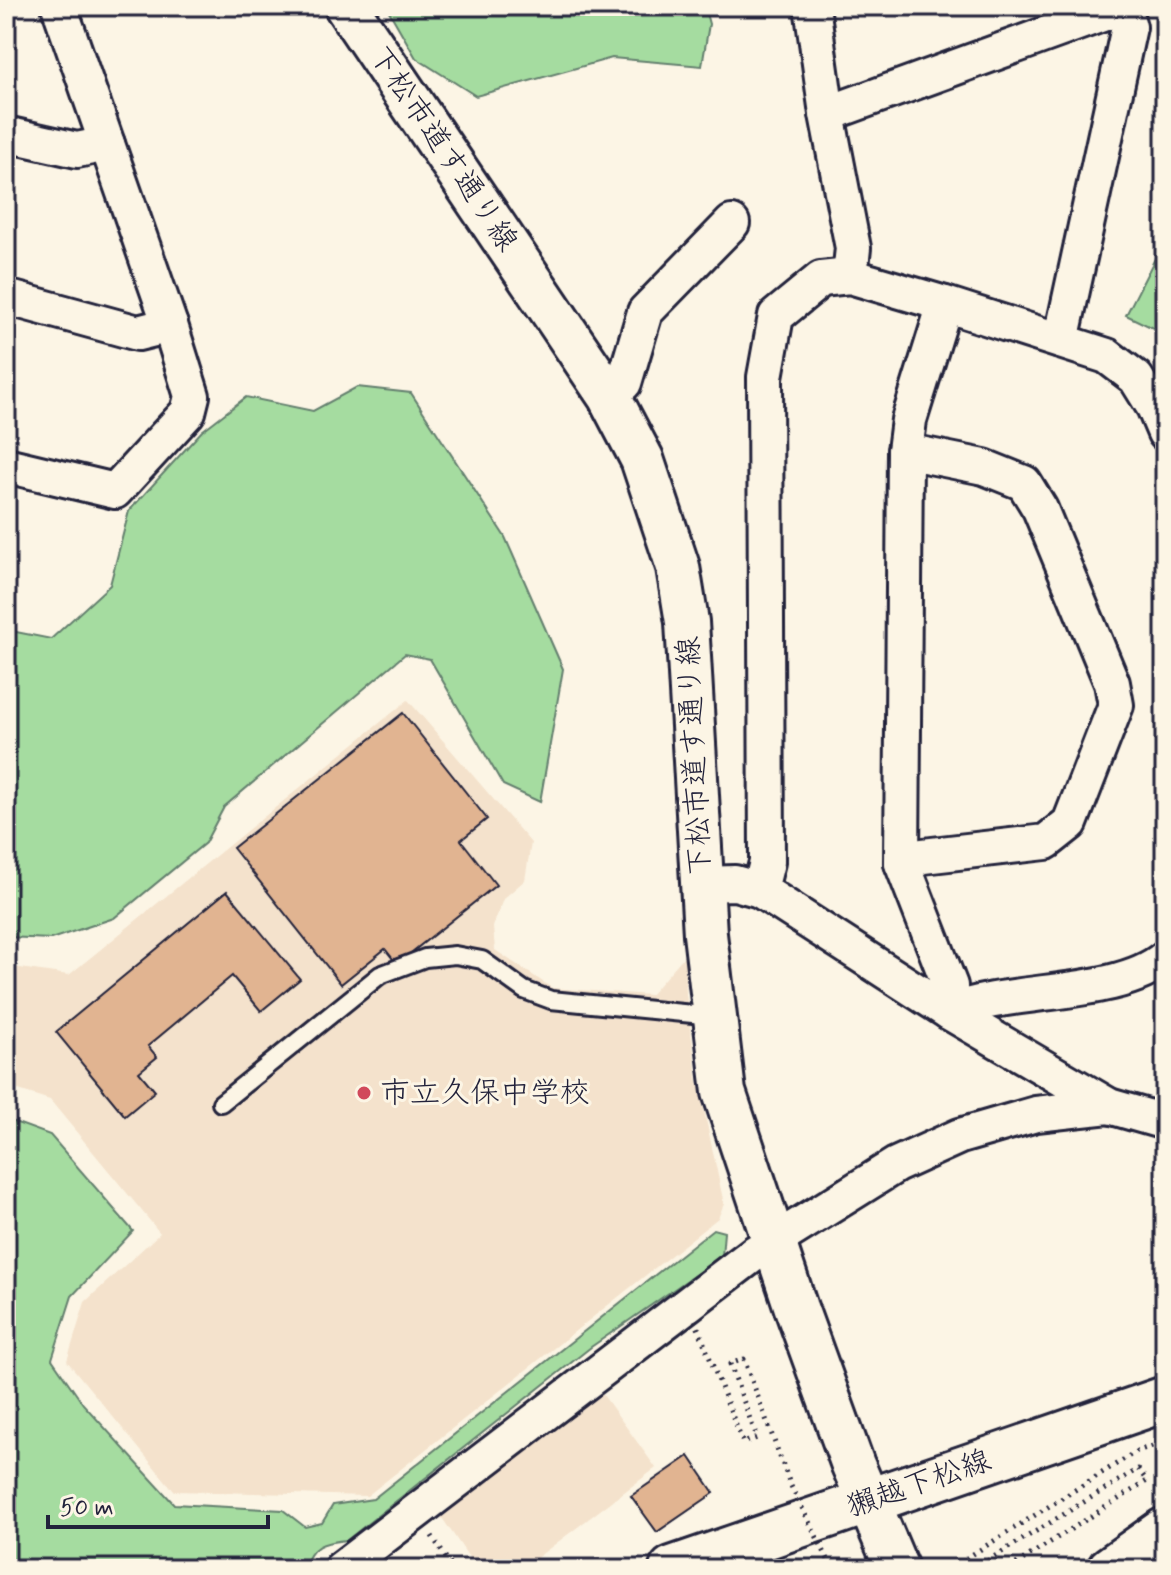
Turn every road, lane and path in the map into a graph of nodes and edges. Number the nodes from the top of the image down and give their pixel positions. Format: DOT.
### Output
graph roads {
  1 [pos="59,6"];
  2 [pos="346,6"];
  3 [pos="812,6"];
  4 [pos="1123,6"];
  5 [pos="827,114"];
  6 [pos="6,134"];
  7 [pos="107,144"];
  8 [pos="732,223"];
  9 [pos="850,276"];
  10 [pos="6,297"];
  11 [pos="945,304"];
  12 [pos="170,325"];
  13 [pos="1061,341"];
  14 [pos="609,396"];
  15 [pos="1165,433"];
  16 [pos="905,451"];
  17 [pos="6,465"];
  18 [pos="902,863"];
  19 [pos="703,884"];
  20 [pos="760,890"];
  21 [pos="1165,958"];
  22 [pos="949,1012"];
  23 [pos="713,1016"];
  24 [pos="221,1103"];
  25 [pos="1109,1106"];
  26 [pos="1165,1122"];
  27 [pos="774,1241"];
  28 [pos="695,1320"];
  29 [pos="1165,1399"];
  30 [pos="1165,1442"];
  31 [pos="868,1502"];
  32 [pos="1165,1530"];
  33 [pos="341,1569"];
  34 [pos="672,1569"];
  35 [pos="833,1569"];
  36 [pos="897,1569"];
  37 [pos="959,1569"];
  38 [pos="974,1569"];
  39 [pos="1008,1569"];
  40 [pos="1110,1569"];
  1 -- 7 [label="street"];
  2 -- 14 [label="street, 下松市道す通り線"];
  3 -- 5 [label="street"];
  4 -- 5 [label="street"];
  4 -- 13 [label="street"];
  5 -- 9 [label="street"];
  6 -- 7 [label="street"];
  7 -- 12 [label="street"];
  8 -- 14 [label="street"];
  9 -- 11 [label="street"];
  9 -- 20 [label="street"];
  10 -- 12 [label="street"];
  11 -- 13 [label="street"];
  11 -- 16 [label="street"];
  12 -- 17 [label="street"];
  13 -- 15 [label="street"];
  14 -- 19 [label="street, 下松市道す通り線"];
  16 -- 18 [label="street"];
  16 -- 18 [label="street"];
  18 -- 22 [label="street"];
  19 -- 20 [label="street"];
  19 -- 23 [label="street, 下松市道す通り線"];
  20 -- 22 [label="street"];
  21 -- 22 [label="street"];
  22 -- 25 [label="street"];
  23 -- 24 [label="lane"];
  23 -- 27 [label="street, 下松市道す通り線"];
  25 -- 26 [label="street"];
  25 -- 27 [label="street"];
  27 -- 31 [label="street, 下松市道す通り線"];
  27 -- 33 [label="street"];
  28 -- 35 [label="path, bridge"];
  29 -- 31 [label="main road, 獺越下松線"];
  30 -- 37 [label="path"];
  31 -- 34 [label="main road, 獺越下松線"];
  31 -- 36 [label="street, 下松市道す通り線"];
  32 -- 40 [label="main road"];
  38 -- 39 [label="path"];
}
